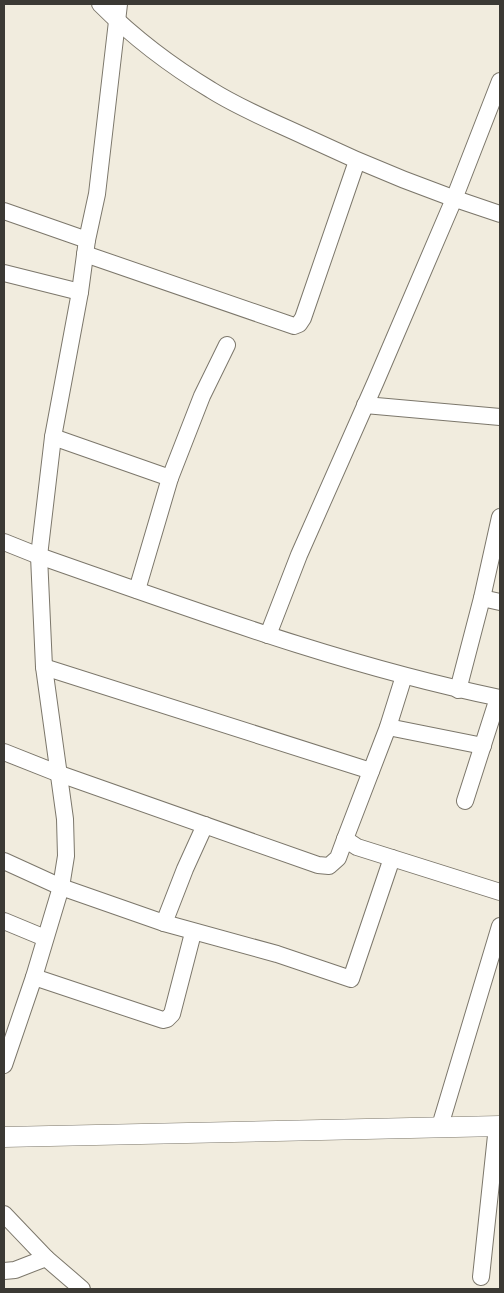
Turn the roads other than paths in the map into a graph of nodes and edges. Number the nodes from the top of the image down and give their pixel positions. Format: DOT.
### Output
graph roads {
  1 [pos="100,4"];
  2 [pos="119,4"];
  3 [pos="117,20"];
  4 [pos="500,81"];
  5 [pos="357,161"];
  6 [pos="454,199"];
  7 [pos="4,211"];
  8 [pos="500,214"];
  9 [pos="86,247"];
  10 [pos="4,272"];
  11 [pos="80,292"];
  12 [pos="227,344"];
  13 [pos="365,405"];
  14 [pos="500,417"];
  15 [pos="53,437"];
  16 [pos="170,478"];
  17 [pos="500,517"];
  18 [pos="4,542"];
  19 [pos="39,556"];
  20 [pos="137,590"];
  21 [pos="482,598"];
  22 [pos="500,602"];
  23 [pos="268,635"];
  24 [pos="44,667"];
  25 [pos="404,676"];
  26 [pos="458,690"];
  27 [pos="499,698"];
  28 [pos="388,727"];
  29 [pos="483,746"];
  30 [pos="4,752"];
  31 [pos="371,771"];
  32 [pos="58,773"];
  33 [pos="466,801"];
  34 [pos="205,825"];
  35 [pos="345,839"];
  36 [pos="392,858"];
  37 [pos="4,861"];
  38 [pos="61,887"];
  39 [pos="500,892"];
  40 [pos="4,921"];
  41 [pos="164,923"];
  42 [pos="500,926"];
  43 [pos="193,933"];
  44 [pos="44,938"];
  45 [pos="34,977"];
  46 [pos="4,1065"];
  47 [pos="440,1126"];
  48 [pos="498,1126"];
  49 [pos="4,1137"];
  50 [pos="4,1214"];
  51 [pos="46,1258"];
  52 [pos="4,1271"];
  53 [pos="481,1277"];
  54 [pos="82,1289"];
  1 -- 3 [label="street"];
  2 -- 3 [label="street"];
  3 -- 5 [label="street"];
  3 -- 9 [label="street"];
  4 -- 6 [label="street"];
  5 -- 6 [label="street"];
  5 -- 9 [label="street"];
  6 -- 8 [label="street"];
  6 -- 13 [label="street"];
  7 -- 9 [label="street"];
  9 -- 11 [label="street"];
  10 -- 11 [label="street"];
  11 -- 15 [label="street"];
  12 -- 16 [label="street"];
  13 -- 14 [label="street"];
  13 -- 23 [label="street"];
  15 -- 16 [label="street"];
  15 -- 19 [label="street"];
  16 -- 20 [label="street"];
  17 -- 21 [label="street"];
  18 -- 19 [label="street"];
  19 -- 20 [label="street"];
  19 -- 24 [label="street"];
  20 -- 23 [label="street"];
  21 -- 22 [label="street"];
  21 -- 26 [label="street"];
  23 -- 25 [label="street"];
  24 -- 31 [label="street"];
  24 -- 32 [label="street"];
  25 -- 26 [label="street"];
  25 -- 28 [label="street"];
  26 -- 27 [label="street"];
  27 -- 29 [label="street"];
  28 -- 29 [label="street"];
  28 -- 31 [label="street"];
  29 -- 33 [label="street"];
  30 -- 32 [label="street"];
  31 -- 35 [label="street"];
  32 -- 34 [label="street"];
  32 -- 38 [label="street"];
  34 -- 35 [label="street"];
  34 -- 41 [label="street"];
  35 -- 36 [label="street"];
  36 -- 39 [label="street"];
  36 -- 43 [label="street"];
  37 -- 38 [label="street"];
  38 -- 41 [label="street"];
  38 -- 44 [label="street"];
  40 -- 44 [label="street"];
  41 -- 43 [label="street"];
  42 -- 47 [label="street"];
  43 -- 45 [label="street"];
  44 -- 45 [label="street"];
  45 -- 46 [label="street"];
  47 -- 48 [label="street"];
  47 -- 49 [label="street"];
  48 -- 53 [label="street"];
  50 -- 51 [label="street"];
  51 -- 52 [label="street"];
  51 -- 54 [label="street"];
}
